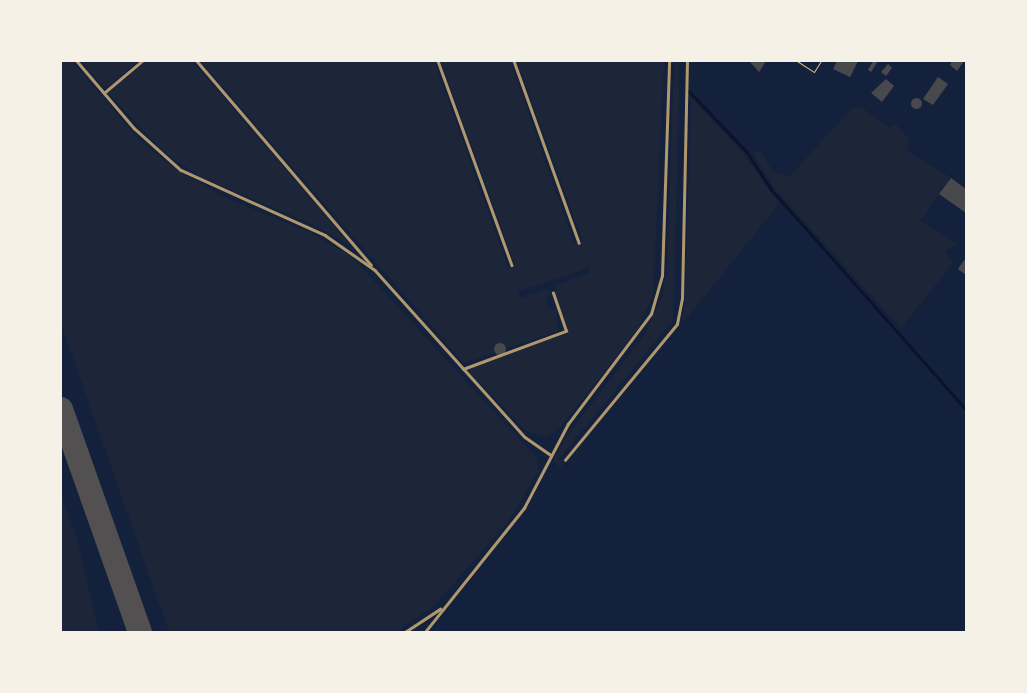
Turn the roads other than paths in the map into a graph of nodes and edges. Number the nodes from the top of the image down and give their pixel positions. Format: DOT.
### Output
graph roads {
  1 [pos="77,61"];
  2 [pos="142,61"];
  3 [pos="197,61"];
  4 [pos="438,61"];
  5 [pos="514,61"];
  6 [pos="669,61"];
  7 [pos="686,61"];
  8 [pos="104,94"];
  9 [pos="579,243"];
  10 [pos="512,265"];
  11 [pos="375,270"];
  12 [pos="553,293"];
  13 [pos="463,369"];
  14 [pos="551,455"];
  15 [pos="565,460"];
  16 [pos="442,608"];
  17 [pos="405,632"];
  18 [pos="425,632"];
  1 -- 8 [label="lane"];
  2 -- 8 [label="lane"];
  3 -- 11 [label="lane"];
  4 -- 10 [label="lane"];
  5 -- 9 [label="lane"];
  6 -- 14 [label="lane"];
  7 -- 15 [label="lane"];
  8 -- 11 [label="lane"];
  11 -- 13 [label="lane"];
  12 -- 13 [label="lane"];
  13 -- 14 [label="lane"];
  14 -- 16 [label="lane"];
  16 -- 17 [label="lane"];
  16 -- 18 [label="lane"];
}
